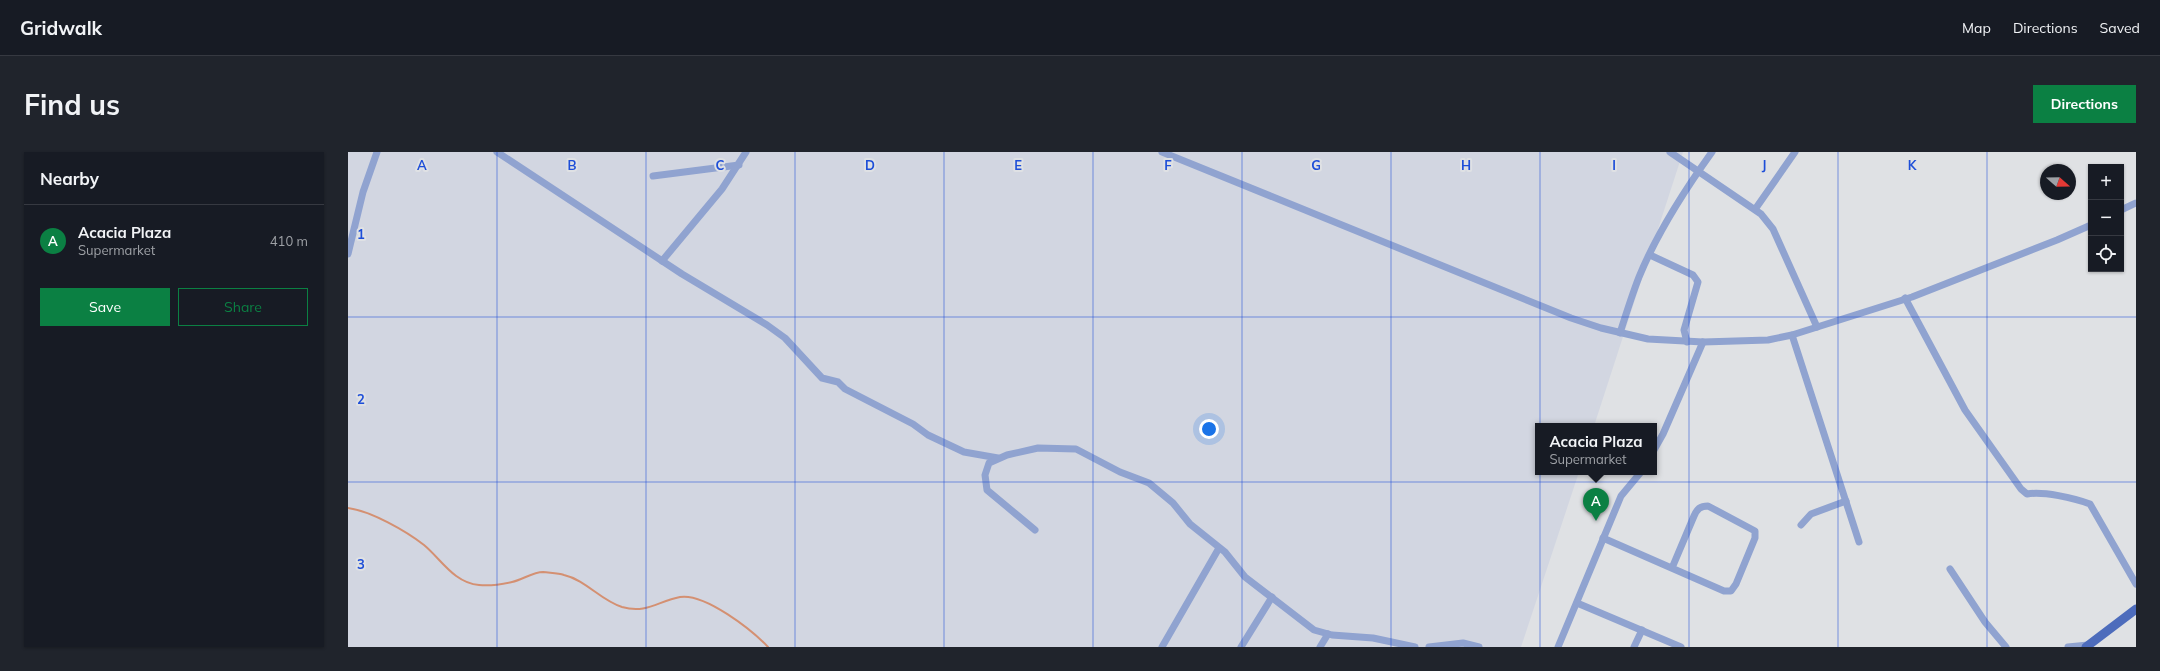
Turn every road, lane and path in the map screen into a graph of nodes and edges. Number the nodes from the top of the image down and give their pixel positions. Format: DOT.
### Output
graph roads {
  1 [pos="377,152"];
  2 [pos="497,152"];
  3 [pos="746,152"];
  4 [pos="1162,152"];
  5 [pos="1670,152"];
  6 [pos="1712,152"];
  7 [pos="1795,152"];
  8 [pos="739,165"];
  9 [pos="1699,170"];
  10 [pos="653,176"];
  11 [pos="2136,203"];
  12 [pos="1756,208"];
  13 [pos="2124,209"];
  14 [pos="2088,226"];
  15 [pos="349,242"];
  16 [pos="348,254"];
  17 [pos="1650,255"];
  18 [pos="662,261"];
  19 [pos="1904,298"];
  20 [pos="1817,327"];
  21 [pos="1620,333"];
  22 [pos="1792,335"];
  23 [pos="1687,342"];
  24 [pos="1703,342"];
  25 [pos="1657,445"];
  26 [pos="998,458"];
  27 [pos="1638,475"];
  28 [pos="1846,501"];
  29 [pos="1801,525"];
  30 [pos="1035,530"];
  31 [pos="1603,538"];
  32 [pos="1859,542"];
  33 [pos="1219,548"];
  34 [pos="1672,568"];
  35 [pos="1950,569"];
  36 [pos="2136,584"];
  37 [pos="1272,597"];
  38 [pos="1577,603"];
  39 [pos="2136,609"];
  40 [pos="1642,630"];
  41 [pos="1328,634"];
  42 [pos="1462,645"];
  43 [pos="2087,646"];
  44 [pos="1162,647"];
  45 [pos="1241,647"];
  46 [pos="1320,647"];
  47 [pos="1415,647"];
  48 [pos="1429,647"];
  49 [pos="1479,647"];
  50 [pos="1558,647"];
  51 [pos="1634,647"];
  52 [pos="1681,647"];
  53 [pos="2006,647"];
  54 [pos="2068,647"];
  1 -- 15 [label="street"];
  2 -- 18 [label="street"];
  3 -- 8 [label="street"];
  4 -- 21 [label="street"];
  5 -- 9 [label="street"];
  6 -- 9 [label="street"];
  7 -- 12 [label="street"];
  8 -- 10 [label="street"];
  8 -- 18 [label="street"];
  9 -- 12 [label="street"];
  9 -- 17 [label="street"];
  11 -- 13 [label="street"];
  12 -- 20 [label="street"];
  14 -- 19 [label="street"];
  15 -- 16 [label="street"];
  17 -- 21 [label="street"];
  17 -- 23 [label="street"];
  18 -- 26 [label="street"];
  19 -- 20 [label="street"];
  19 -- 36 [label="street"];
  20 -- 22 [label="street"];
  21 -- 23 [label="street"];
  22 -- 24 [label="street"];
  22 -- 28 [label="street"];
  23 -- 24 [label="street"];
  24 -- 25 [label="street"];
  26 -- 30 [label="street"];
  26 -- 33 [label="street"];
  27 -- 31 [label="street"];
  28 -- 29 [label="street"];
  28 -- 32 [label="street"];
  31 -- 34 [label="street"];
  31 -- 38 [label="street"];
  33 -- 37 [label="street"];
  33 -- 44 [label="street"];
  34 -- 34 [label="street"];
  35 -- 53 [label="street"];
  37 -- 41 [label="street"];
  37 -- 45 [label="street"];
  38 -- 40 [label="street"];
  38 -- 50 [label="street"];
  39 -- 43 [label="main road"];
  40 -- 51 [label="street"];
  40 -- 52 [label="street"];
  41 -- 46 [label="street"];
  41 -- 47 [label="street"];
  42 -- 48 [label="street"];
  42 -- 49 [label="street"];
  43 -- 54 [label="street"];
}
